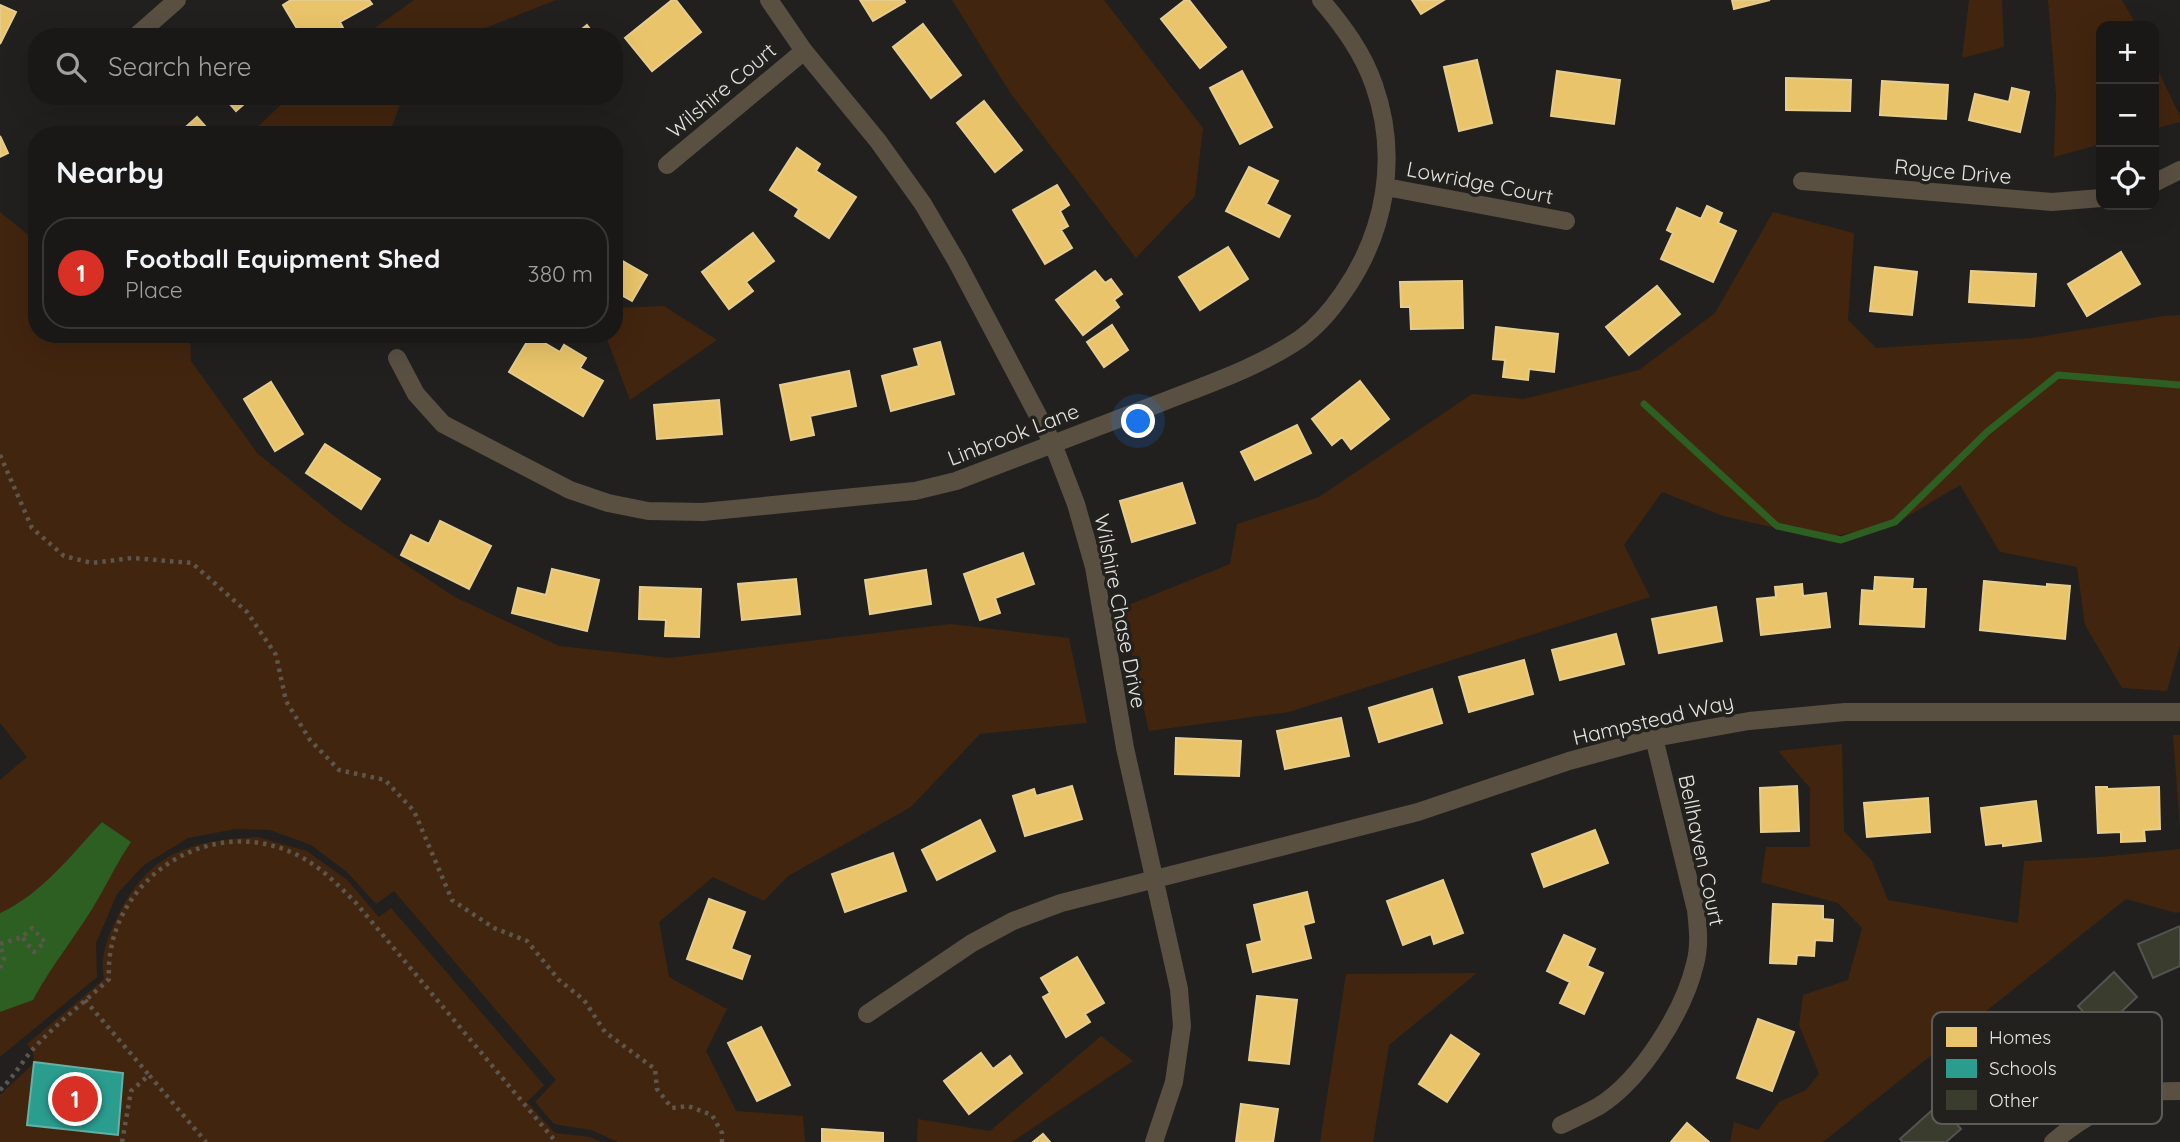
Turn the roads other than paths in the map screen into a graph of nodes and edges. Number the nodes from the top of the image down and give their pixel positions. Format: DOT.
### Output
graph roads {
  1 [pos="177,0"];
  2 [pos="769,0"];
  3 [pos="1321,0"];
  4 [pos="145,28"];
  5 [pos="804,51"];
  6 [pos="667,165"];
  7 [pos="2180,170"];
  8 [pos="2159,180"];
  9 [pos="1802,181"];
  10 [pos="1386,187"];
  11 [pos="2096,198"];
  12 [pos="1566,221"];
  13 [pos="397,358"];
  14 [pos="1054,444"];
  15 [pos="2180,712"];
  16 [pos="1654,738"];
  17 [pos="1153,881"];
  18 [pos="867,1014"];
  19 [pos="2180,1090"];
  20 [pos="2162,1091"];
  21 [pos="2078,1124"];
  22 [pos="1561,1125"];
  23 [pos="1154,1142"];
  24 [pos="2053,1142"];
  1 -- 4 [label="street"];
  2 -- 5 [label="street, Wilshire Chase Drive"];
  3 -- 10 [label="street, Linbrook Lane"];
  5 -- 6 [label="street, Wilshire Court"];
  5 -- 14 [label="street, Wilshire Chase Drive"];
  7 -- 8 [label="street"];
  9 -- 11 [label="street, Royce Drive"];
  10 -- 12 [label="street, Lowridge Court"];
  10 -- 14 [label="street, Linbrook Lane"];
  13 -- 14 [label="street, Linbrook Lane"];
  14 -- 17 [label="street, Wilshire Chase Drive"];
  15 -- 16 [label="street, Hampstead Way"];
  16 -- 17 [label="street, Hampstead Way"];
  16 -- 22 [label="street, Bellhaven Court"];
  17 -- 18 [label="street, Hampstead Way"];
  17 -- 23 [label="street, Wilshire Chase Drive"];
  19 -- 20 [label="street"];
  21 -- 24 [label="street"];
}
